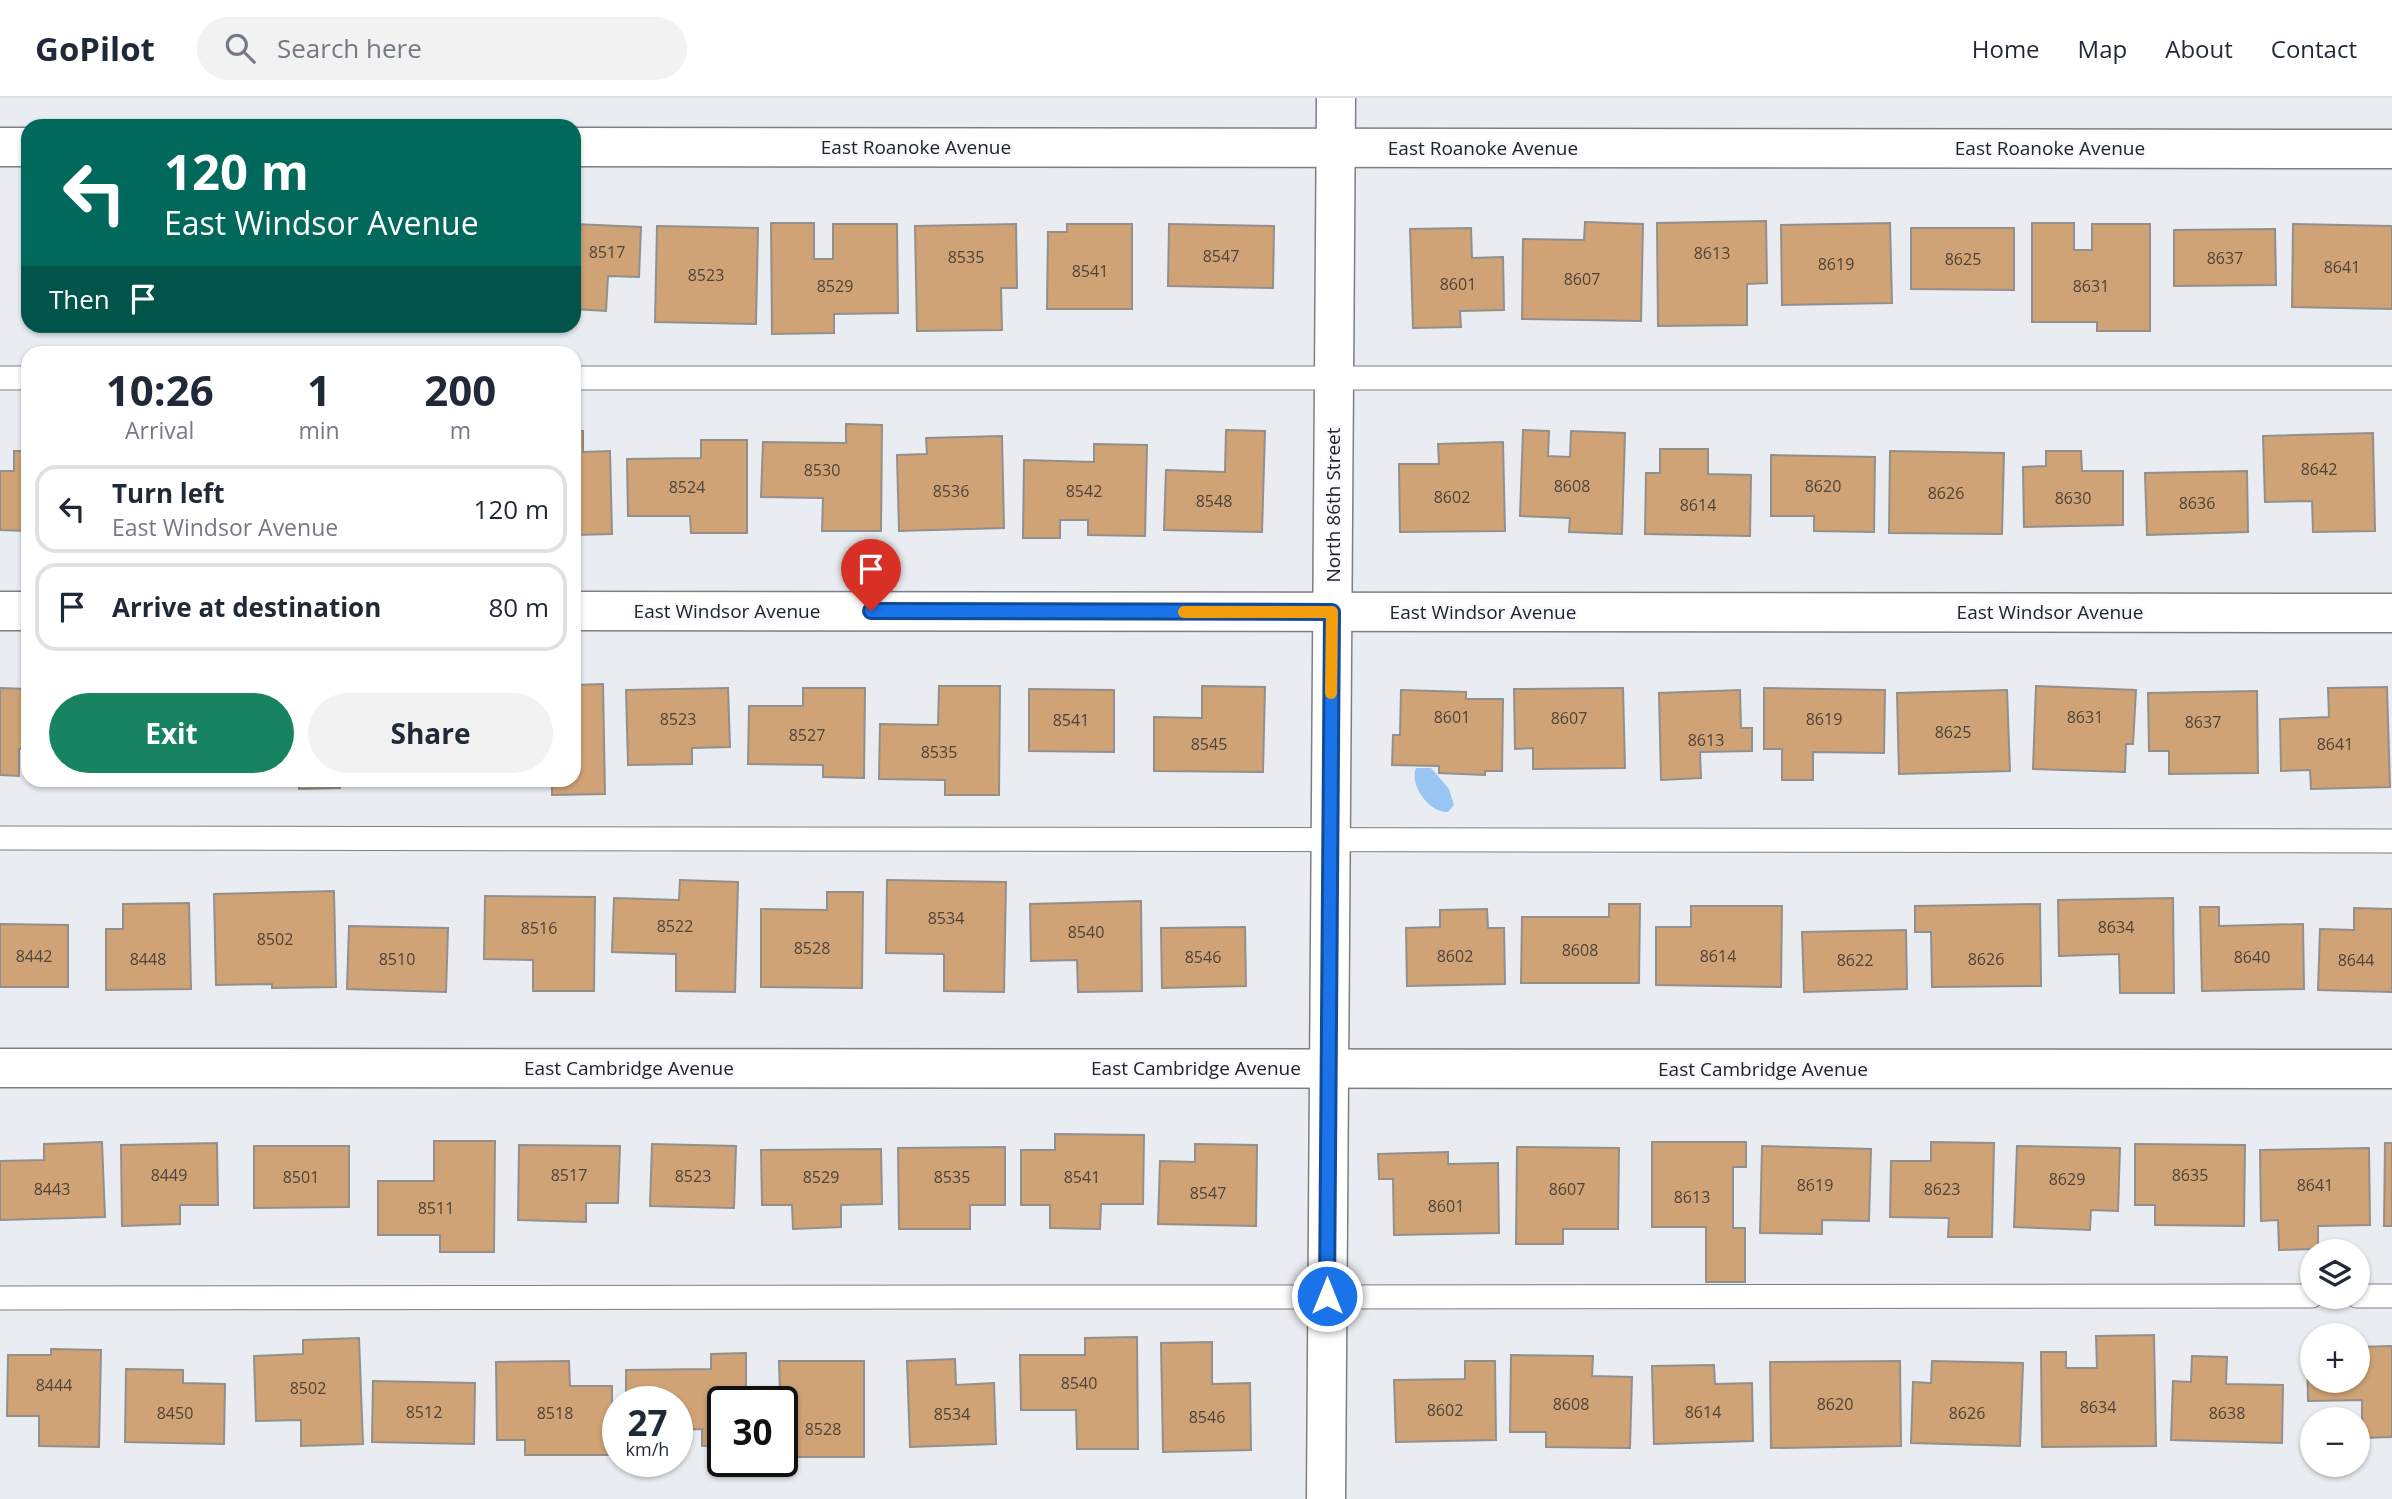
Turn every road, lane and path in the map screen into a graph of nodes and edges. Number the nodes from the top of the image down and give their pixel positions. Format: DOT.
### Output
graph roads {
  1 [pos="1336,98"];
  2 [pos="0,147"];
  3 [pos="21,147"];
  4 [pos="581,147"];
  5 [pos="1336,148"];
  6 [pos="2392,149"];
  7 [pos="0,377"];
  8 [pos="21,377"];
  9 [pos="581,378"];
  10 [pos="1333,378"];
  11 [pos="2392,378"];
  12 [pos="0,611"];
  13 [pos="21,611"];
  14 [pos="581,611"];
  15 [pos="1332,612"];
  16 [pos="2392,612"];
  17 [pos="0,838"];
  18 [pos="1330,841"];
  19 [pos="2392,841"];
  20 [pos="0,1068"];
  21 [pos="1328,1069"];
  22 [pos="2392,1069"];
  23 [pos="1327,1296"];
  24 [pos="2300,1296"];
  25 [pos="2370,1296"];
  26 [pos="2392,1296"];
  27 [pos="0,1298"];
  28 [pos="1326,1499"];
  1 -- 5 [label="street, North 86th Street"];
  2 -- 3 [label="street"];
  4 -- 5 [label="street, East Roanoke Avenue"];
  5 -- 6 [label="street, East Roanoke Avenue"];
  5 -- 10 [label="street, North 86th Street"];
  7 -- 8 [label="lane"];
  9 -- 10 [label="lane"];
  10 -- 11 [label="lane"];
  10 -- 15 [label="street, North 86th Street"];
  12 -- 13 [label="street"];
  14 -- 15 [label="street, East Windsor Avenue"];
  15 -- 16 [label="street, East Windsor Avenue"];
  15 -- 18 [label="street, North 86th Street"];
  17 -- 18 [label="lane"];
  18 -- 19 [label="lane"];
  18 -- 21 [label="street, North 86th Street"];
  20 -- 21 [label="street, East Cambridge Avenue"];
  21 -- 22 [label="street, East Cambridge Avenue"];
  21 -- 23 [label="street, North 86th Street"];
  23 -- 24 [label="lane"];
  23 -- 27 [label="lane"];
  23 -- 28 [label="street, North 86th Street"];
  25 -- 26 [label="lane"];
}
